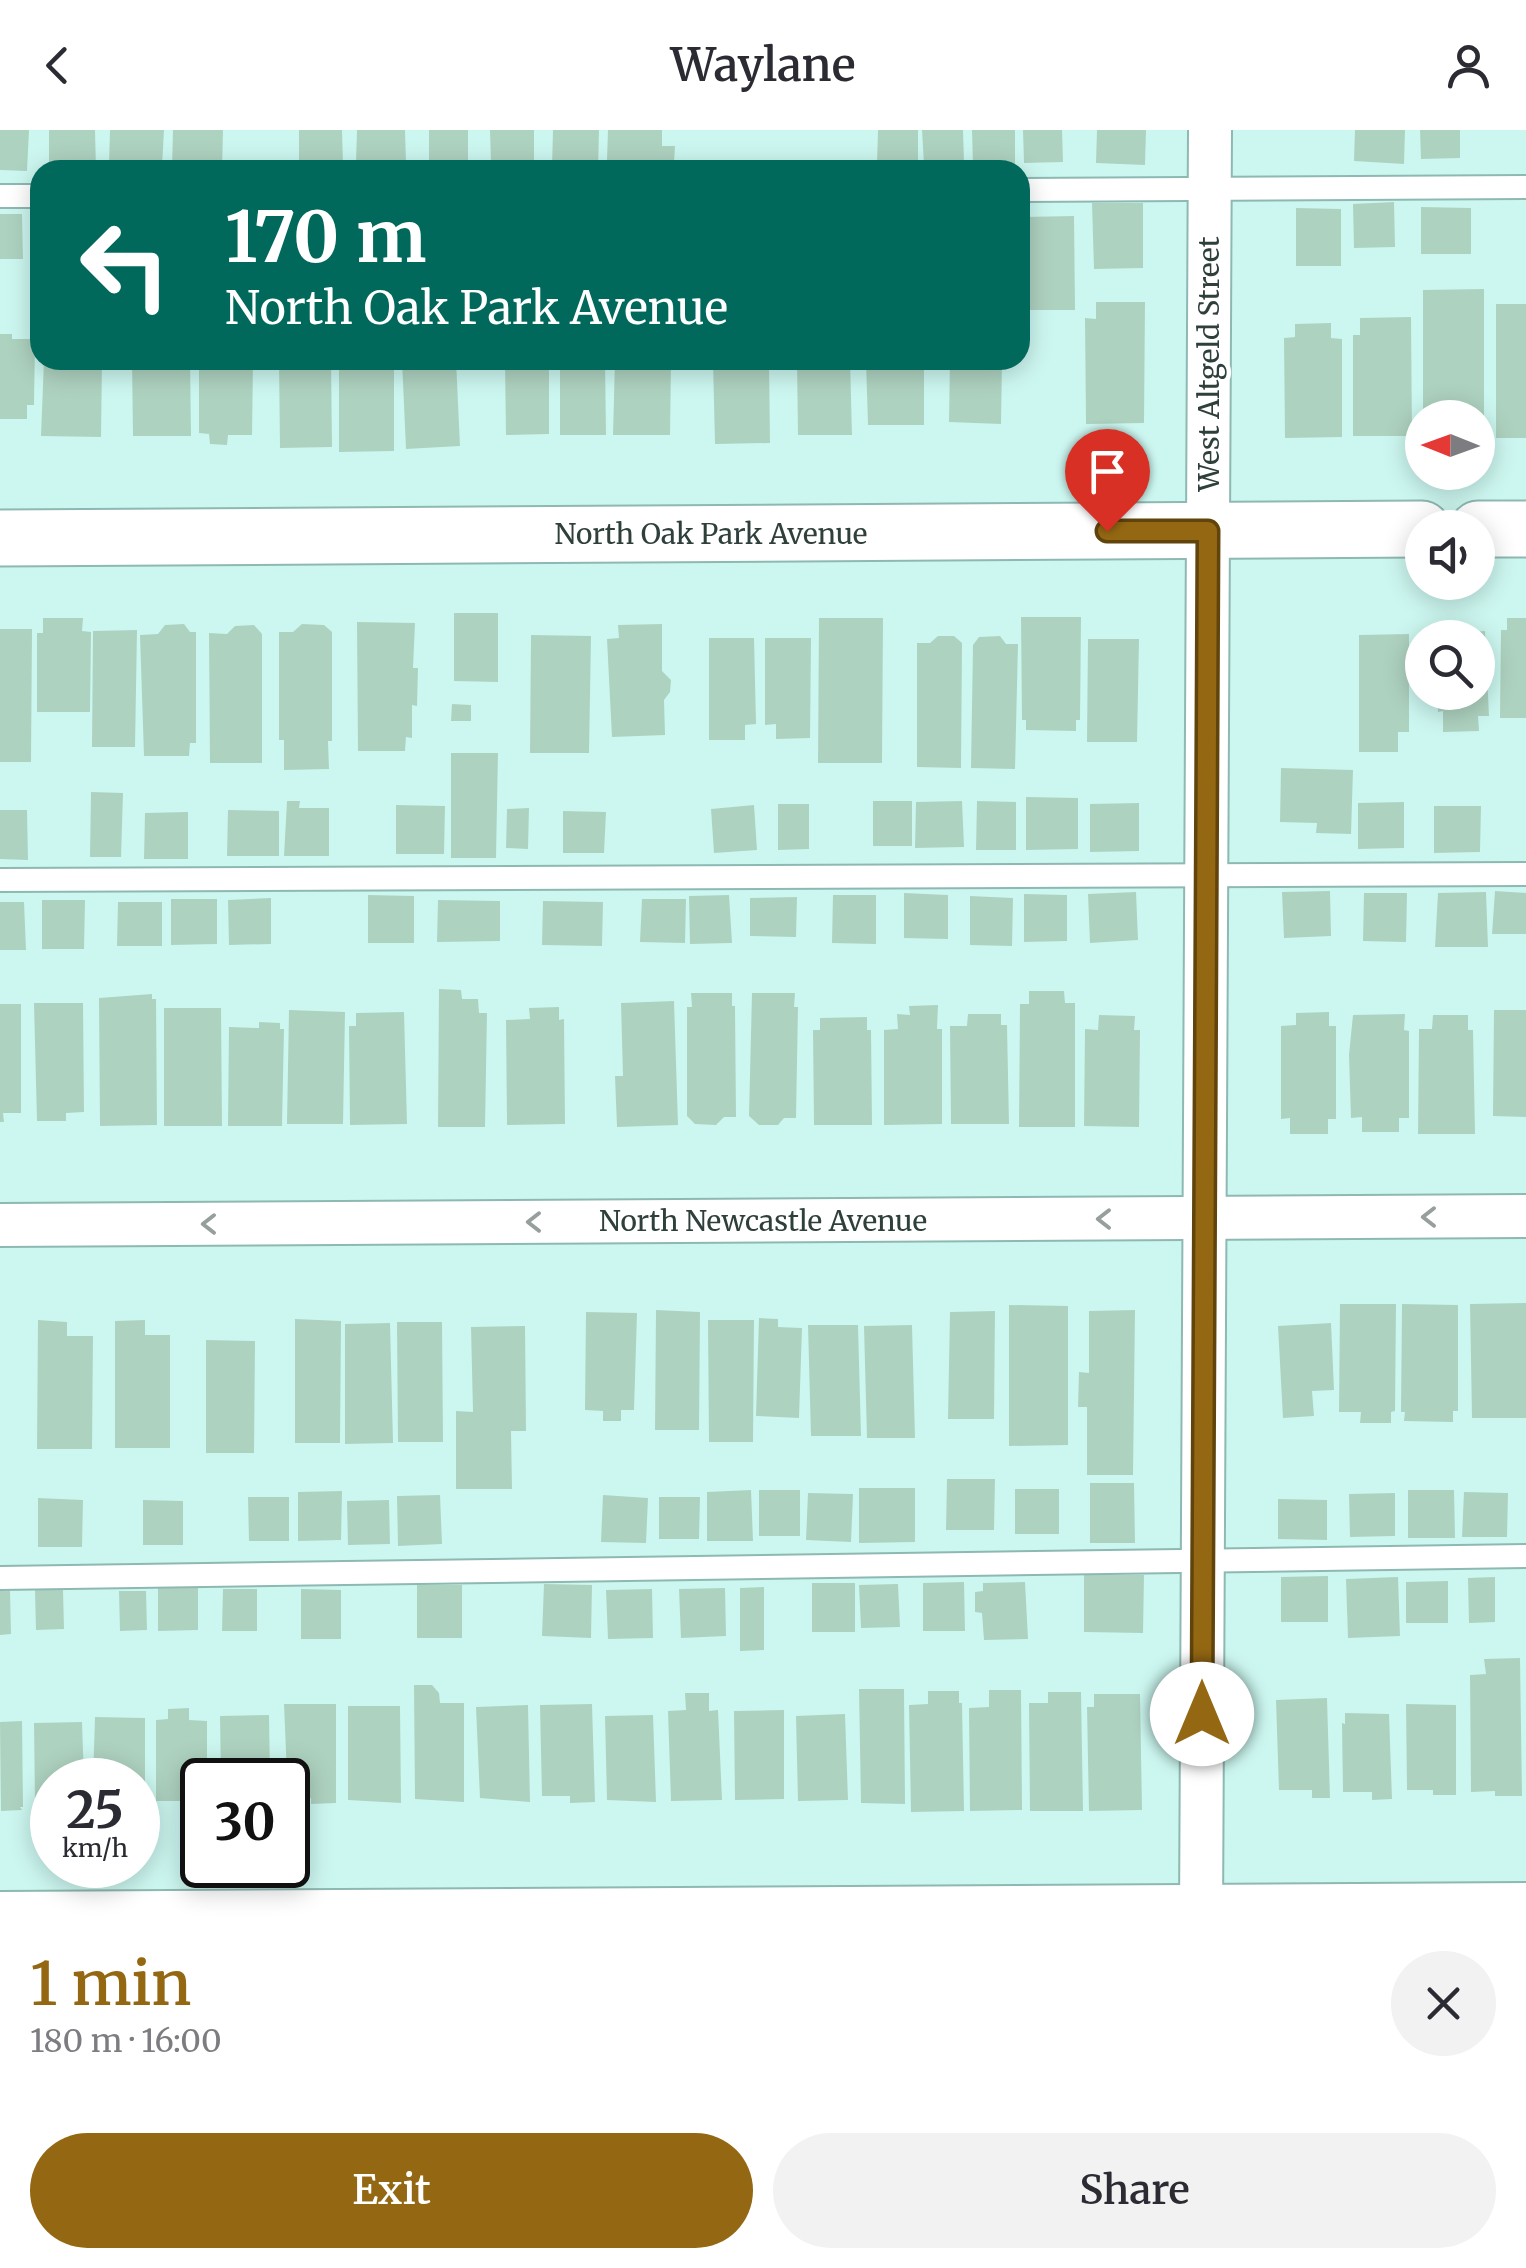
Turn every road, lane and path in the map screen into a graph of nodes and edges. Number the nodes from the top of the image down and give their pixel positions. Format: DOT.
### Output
graph roads {
  1 [pos="1210,130"];
  2 [pos="1526,187"];
  3 [pos="1210,189"];
  4 [pos="1030,190"];
  5 [pos="0,196"];
  6 [pos="30,196"];
  7 [pos="1495,529"];
  8 [pos="1526,529"];
  9 [pos="1405,530"];
  10 [pos="1208,531"];
  11 [pos="0,538"];
  12 [pos="1526,874"];
  13 [pos="1206,875"];
  14 [pos="0,880"];
  15 [pos="1526,1216"];
  16 [pos="1204,1218"];
  17 [pos="0,1225"];
  18 [pos="1526,1556"];
  19 [pos="1203,1560"];
  20 [pos="0,1578"];
  21 [pos="1526,1904"];
  22 [pos="1201,1912"];
  23 [pos="0,1914"];
  1 -- 3 [label="street, West Altgeld Street"];
  2 -- 3 [label="lane"];
  3 -- 4 [label="lane"];
  3 -- 10 [label="street, West Altgeld Street"];
  5 -- 6 [label="lane"];
  7 -- 8 [label="street"];
  9 -- 10 [label="street, North Oak Park Avenue"];
  10 -- 11 [label="street, North Oak Park Avenue"];
  10 -- 13 [label="street, West Altgeld Street"];
  12 -- 13 [label="lane"];
  13 -- 14 [label="lane"];
  13 -- 16 [label="street, West Altgeld Street"];
  15 -- 16 [label="street, North Newcastle Avenue, one-way"];
  16 -- 17 [label="street, North Newcastle Avenue, one-way"];
  16 -- 19 [label="street, West Altgeld Street"];
  18 -- 19 [label="lane"];
  19 -- 20 [label="lane"];
  19 -- 22 [label="street, West Altgeld Street"];
  21 -- 22 [label="street"];
  22 -- 23 [label="street"];
}
